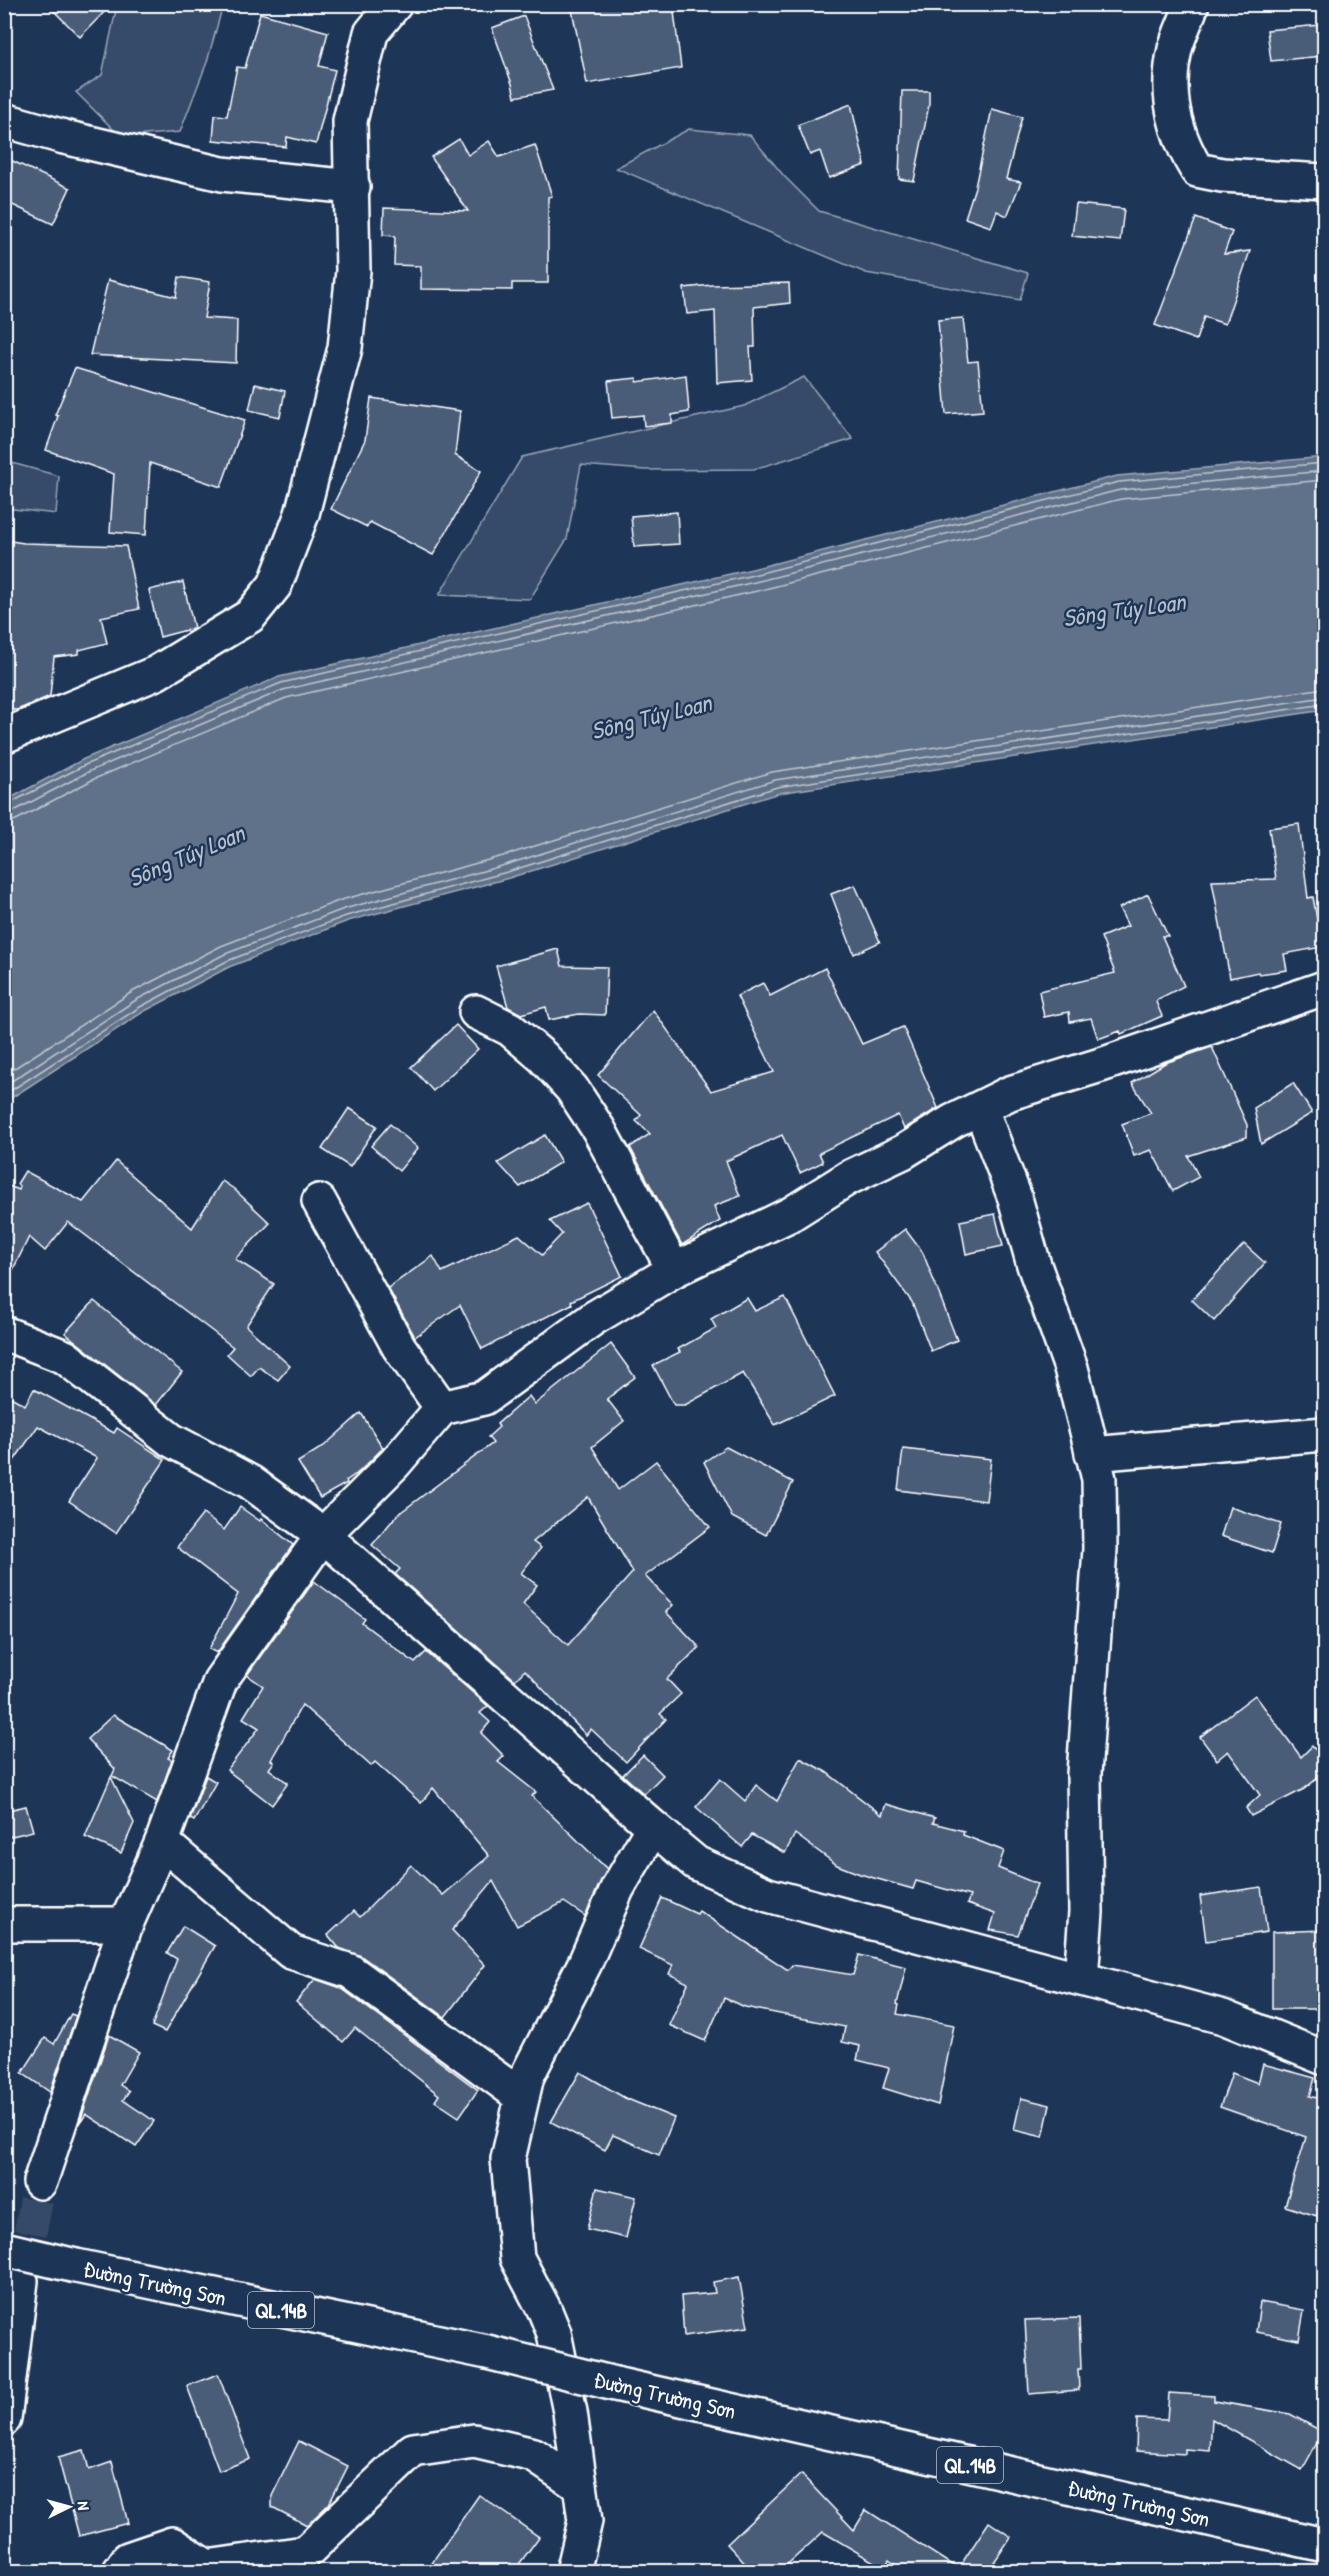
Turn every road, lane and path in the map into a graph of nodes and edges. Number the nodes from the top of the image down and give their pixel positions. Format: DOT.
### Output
graph roads {
  1 [pos="394,4"];
  2 [pos="1192,4"];
  3 [pos="4,120"];
  4 [pos="1324,181"];
  5 [pos="353,187"];
  6 [pos="4,736"];
  7 [pos="1324,988"];
  8 [pos="476,1011"];
  9 [pos="981,1109"];
  10 [pos="319,1201"];
  11 [pos="674,1270"];
  12 [pos="4,1333"];
  13 [pos="442,1408"];
  14 [pos="1324,1434"];
  15 [pos="1092,1454"];
  16 [pos="323,1535"];
  17 [pos="653,1827"];
  18 [pos="162,1842"];
  19 [pos="4,1924"];
  20 [pos="126,1924"];
  21 [pos="1081,1978"];
  22 [pos="1324,2058"];
  23 [pos="522,2097"];
  24 [pos="40,2182"];
  25 [pos="4,2249"];
  26 [pos="21,2281"];
  27 [pos="4,2419"];
  28 [pos="580,2486"];
  29 [pos="1324,2545"];
  30 [pos="119,2571"];
  31 [pos="573,2571"];
  1 -- 5 [label="main road"];
  2 -- 4 [label="main road"];
  3 -- 5 [label="main road"];
  5 -- 6 [label="main road"];
  7 -- 9 [label="main road"];
  8 -- 11 [label="main road"];
  9 -- 11 [label="main road"];
  9 -- 15 [label="main road"];
  10 -- 13 [label="main road"];
  11 -- 13 [label="main road"];
  12 -- 16 [label="main road"];
  13 -- 16 [label="main road"];
  14 -- 15 [label="main road"];
  15 -- 21 [label="main road"];
  16 -- 17 [label="main road"];
  16 -- 18 [label="main road"];
  17 -- 21 [label="main road"];
  17 -- 23 [label="main road"];
  18 -- 20 [label="main road"];
  18 -- 23 [label="main road"];
  19 -- 20 [label="main road"];
  20 -- 24 [label="main road"];
  21 -- 22 [label="main road"];
  23 -- 28 [label="main road"];
  25 -- 29 [label="main road, Đường Trường Sơn / QL.14B, bridge"];
  26 -- 27 [label="main road"];
  28 -- 30 [label="main road"];
  28 -- 31 [label="main road"];
}
